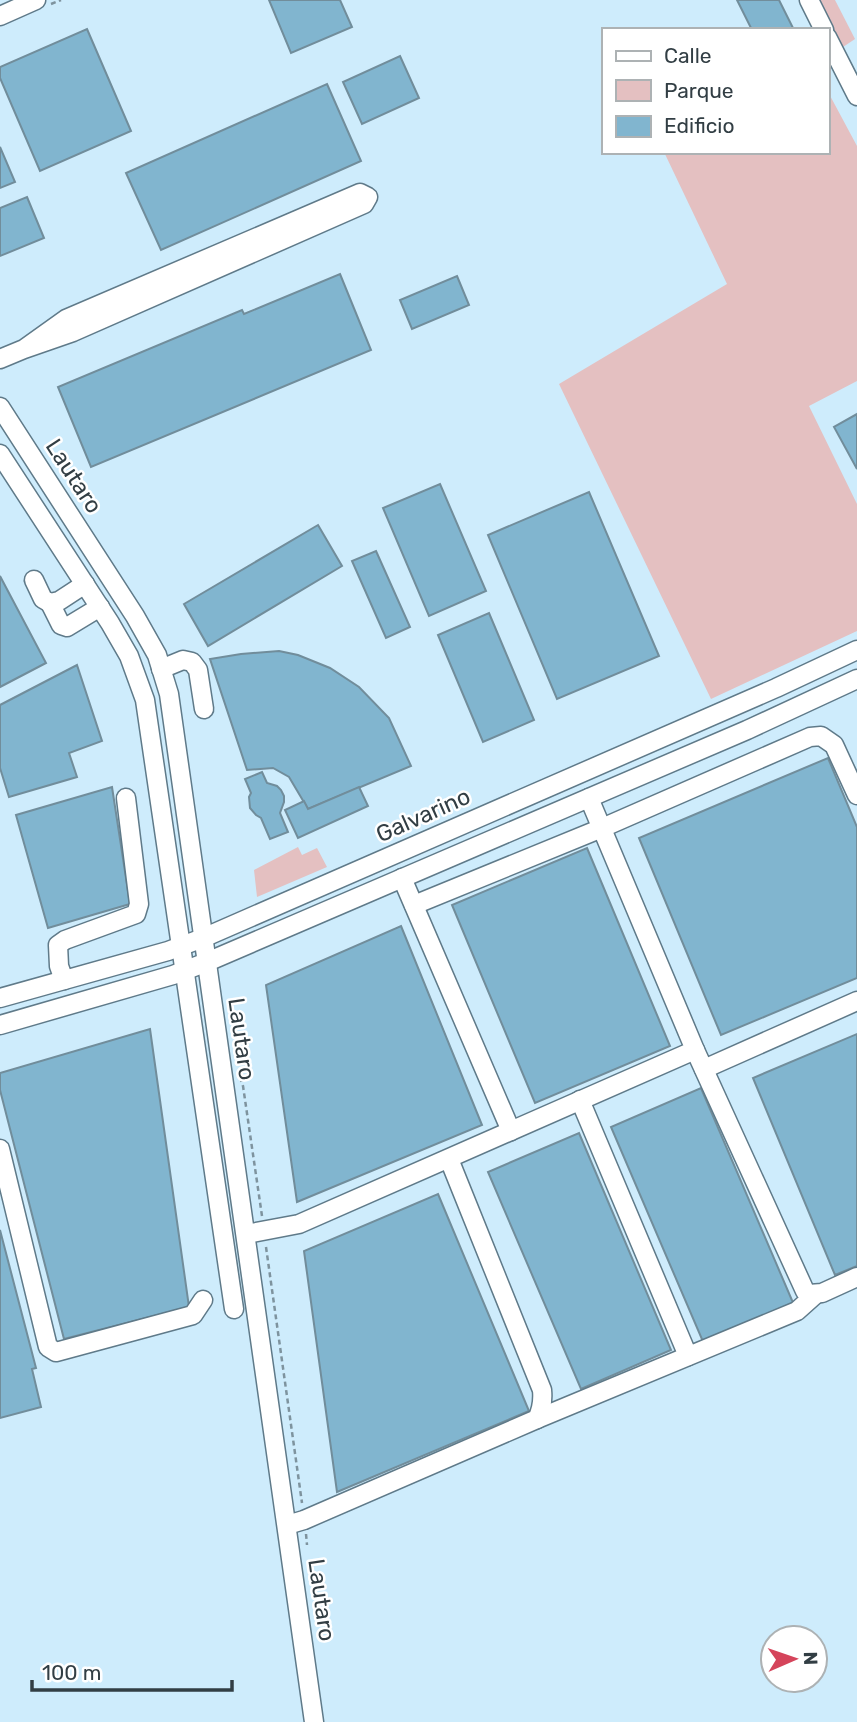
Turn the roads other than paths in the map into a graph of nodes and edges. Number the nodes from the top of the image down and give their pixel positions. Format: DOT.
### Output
graph roads {
  1 [pos="36,0"];
  2 [pos="808,0"];
  3 [pos="0,16"];
  4 [pos="823,28"];
  5 [pos="829,41"];
  6 [pos="857,96"];
  7 [pos="24,349"];
  8 [pos="0,359"];
  9 [pos="0,407"];
  10 [pos="0,454"];
  11 [pos="34,580"];
  12 [pos="85,584"];
  13 [pos="50,603"];
  14 [pos="100,607"];
  15 [pos="857,650"];
  16 [pos="161,668"];
  17 [pos="857,679"];
  18 [pos="204,709"];
  19 [pos="857,795"];
  20 [pos="126,798"];
  21 [pos="589,798"];
  22 [pos="602,828"];
  23 [pos="402,878"];
  24 [pos="414,905"];
  25 [pos="203,938"];
  26 [pos="181,947"];
  27 [pos="207,962"];
  28 [pos="185,970"];
  29 [pos="64,980"];
  30 [pos="0,999"];
  31 [pos="857,1001"];
  32 [pos="0,1025"];
  33 [pos="695,1050"];
  34 [pos="704,1069"];
  35 [pos="580,1100"];
  36 [pos="511,1131"];
  37 [pos="0,1149"];
  38 [pos="449,1158"];
  39 [pos="246,1234"];
  40 [pos="857,1277"];
  41 [pos="816,1294"];
  42 [pos="688,1356"];
  43 [pos="537,1419"];
  44 [pos="296,1522"];
  45 [pos="314,1722"];
  1 -- 3 [label="street"];
  2 -- 4 [label="street"];
  5 -- 6 [label="street"];
  7 -- 7 [label="street"];
  7 -- 8 [label="street"];
  9 -- 16 [label="street, Lautaro"];
  10 -- 12 [label="street, Lautaro"];
  11 -- 13 [label="street"];
  12 -- 13 [label="street"];
  12 -- 14 [label="street, Lautaro"];
  13 -- 14 [label="street"];
  14 -- 26 [label="street, Lautaro"];
  15 -- 25 [label="street, Galvarino"];
  16 -- 18 [label="street"];
  16 -- 25 [label="street, Lautaro"];
  17 -- 21 [label="street"];
  19 -- 22 [label="street"];
  20 -- 29 [label="street"];
  21 -- 22 [label="street"];
  21 -- 23 [label="street"];
  22 -- 24 [label="street"];
  22 -- 33 [label="street"];
  23 -- 24 [label="street"];
  23 -- 27 [label="street"];
  24 -- 36 [label="street"];
  25 -- 26 [label="street, Galvarino"];
  25 -- 27 [label="street, Lautaro"];
  26 -- 28 [label="street, Lautaro"];
  26 -- 29 [label="street, Galvarino"];
  27 -- 28 [label="street"];
  27 -- 39 [label="street, Lautaro"];
  28 -- 32 [label="street"];
  28 -- 37 [label="street, Lautaro"];
  29 -- 30 [label="street, Galvarino"];
  31 -- 34 [label="street"];
  33 -- 34 [label="street"];
  33 -- 35 [label="street"];
  34 -- 41 [label="street"];
  35 -- 36 [label="street"];
  35 -- 42 [label="street"];
  36 -- 38 [label="street"];
  38 -- 39 [label="street"];
  38 -- 43 [label="street"];
  39 -- 44 [label="street, Lautaro"];
  40 -- 41 [label="street"];
  41 -- 42 [label="street"];
  42 -- 43 [label="street"];
  43 -- 44 [label="street"];
  44 -- 45 [label="street, Lautaro"];
}
